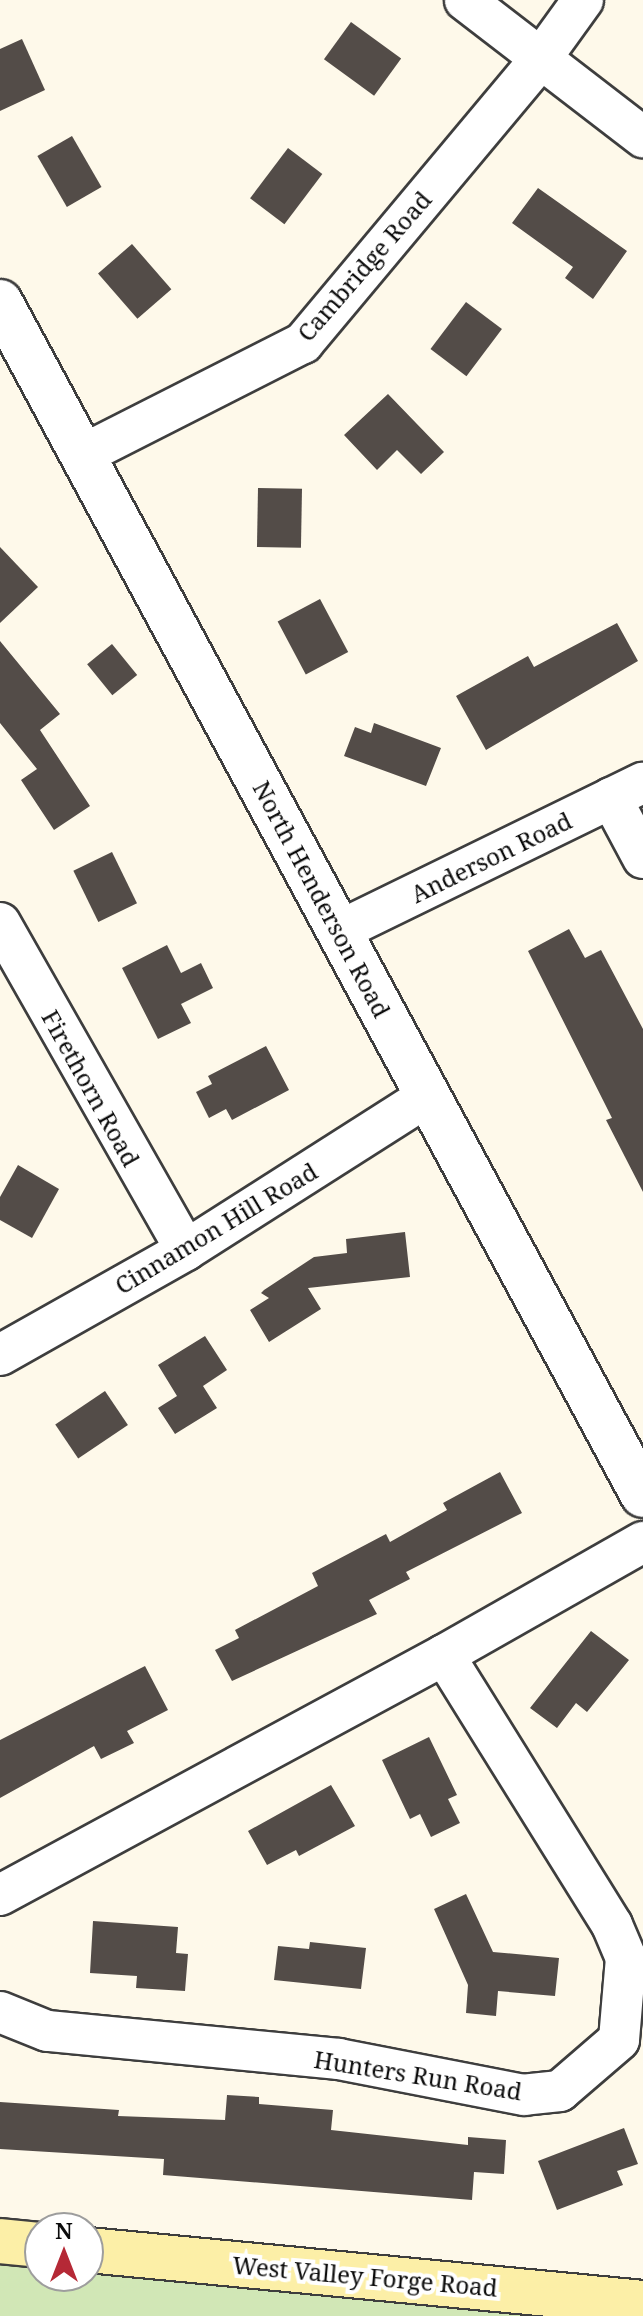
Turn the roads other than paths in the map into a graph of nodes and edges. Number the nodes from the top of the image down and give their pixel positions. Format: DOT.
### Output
graph roads {
  1 [pos="465,0"];
  2 [pos="583,0"];
  3 [pos="539,61"];
  4 [pos="643,137"];
  5 [pos="0,302"];
  6 [pos="82,455"];
  7 [pos="627,790"];
  8 [pos="643,858"];
  9 [pos="0,923"];
  10 [pos="339,931"];
  11 [pos="428,1096"];
  12 [pos="186,1250"];
  13 [pos="0,1355"];
  14 [pos="643,1495"];
  15 [pos="643,1542"];
  16 [pos="444,1655"];
  17 [pos="0,1895"];
  18 [pos="2,2010"];
  19 [pos="0,2241"];
  20 [pos="24,2243"];
  21 [pos="104,2252"];
  22 [pos="643,2303"];
  1 -- 3 [label="street"];
  2 -- 3 [label="street, Cambridge Road"];
  3 -- 4 [label="street"];
  3 -- 6 [label="street, Cambridge Road"];
  5 -- 6 [label="street, North Henderson Road"];
  6 -- 10 [label="street, North Henderson Road"];
  7 -- 8 [label="street"];
  7 -- 10 [label="street, Anderson Road"];
  9 -- 12 [label="street, Firethorn Road"];
  10 -- 11 [label="street, North Henderson Road"];
  11 -- 12 [label="street, Cinnamon Hill Road"];
  11 -- 14 [label="street, North Henderson Road"];
  12 -- 13 [label="street, Cinnamon Hill Road"];
  15 -- 16 [label="street"];
  16 -- 17 [label="street"];
  16 -- 18 [label="street, Hunters Run Road"];
  19 -- 20 [label="main road"];
  21 -- 22 [label="main road, West Valley Forge Road"];
}
